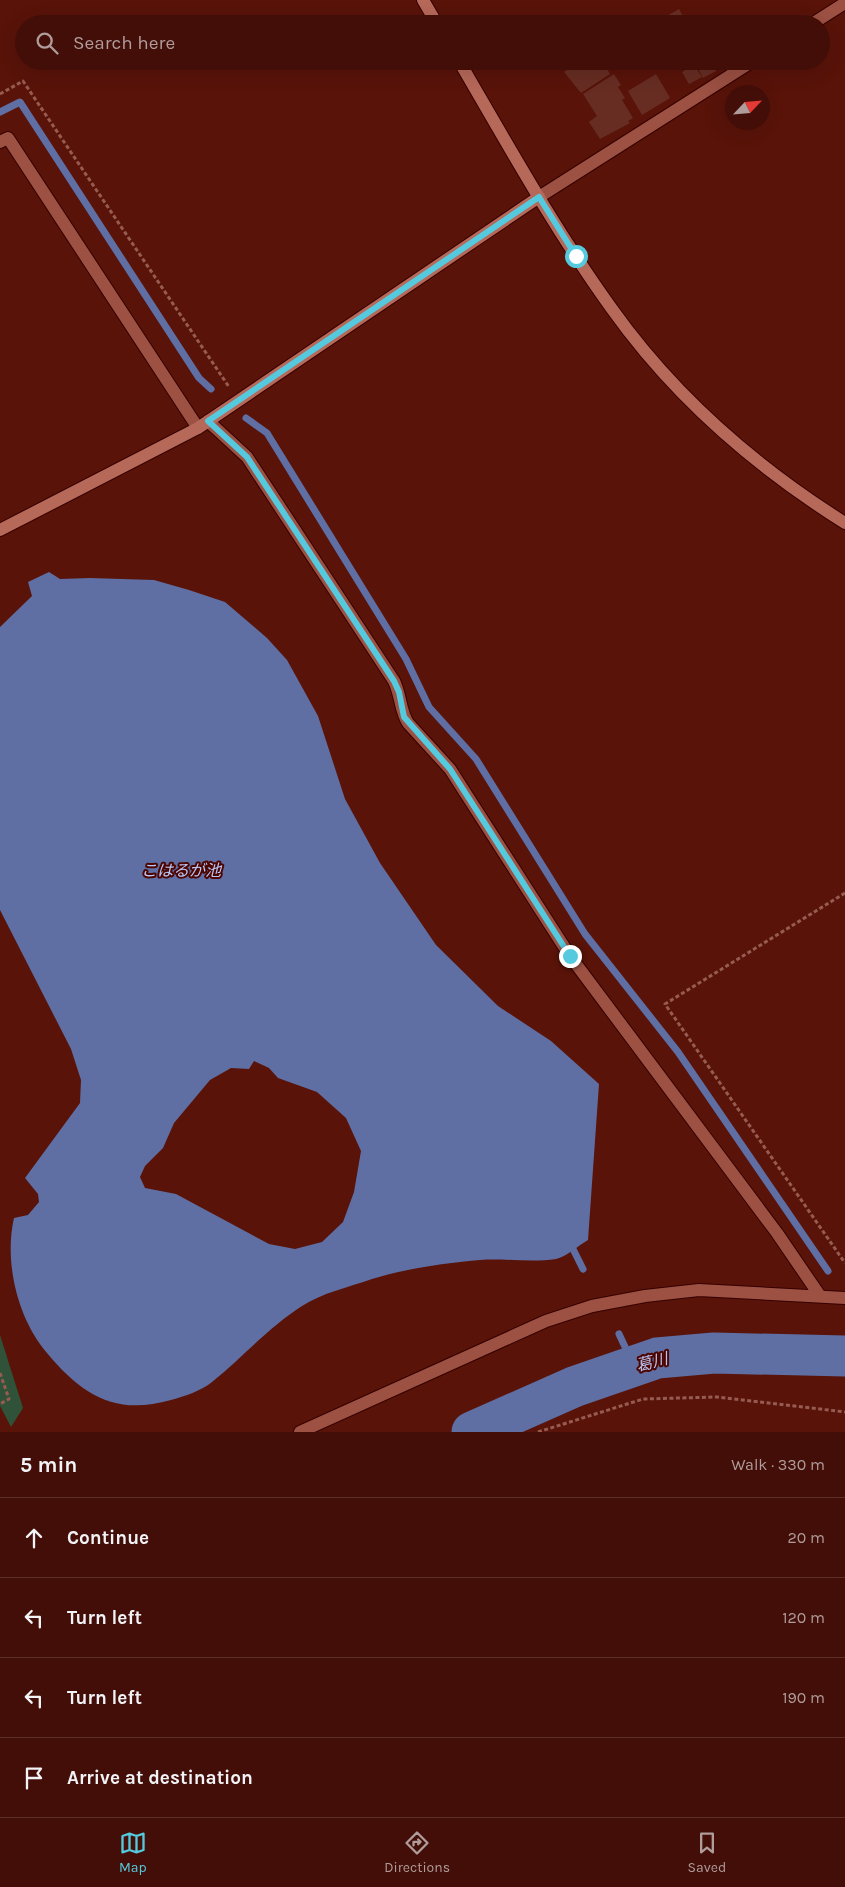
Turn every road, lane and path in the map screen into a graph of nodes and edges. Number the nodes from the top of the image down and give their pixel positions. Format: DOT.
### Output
graph roads {
  1 [pos="423,0"];
  2 [pos="845,3"];
  3 [pos="432,15"];
  4 [pos="826,15"];
  5 [pos="464,70"];
  6 [pos="739,70"];
  7 [pos="0,94"];
  8 [pos="0,142"];
  9 [pos="539,197"];
  10 [pos="237,400"];
  11 [pos="203,424"];
  12 [pos="845,524"];
  13 [pos="0,530"];
  14 [pos="845,892"];
  15 [pos="845,1263"];
  16 [pos="820,1296"];
  17 [pos="845,1298"];
  18 [pos="0,1373"];
  19 [pos="0,1404"];
  20 [pos="845,1412"];
  21 [pos="300,1432"];
  22 [pos="538,1432"];
  1 -- 3 [label="street"];
  2 -- 4 [label="street"];
  5 -- 9 [label="street"];
  6 -- 9 [label="street"];
  7 -- 10 [label="path"];
  8 -- 11 [label="street"];
  9 -- 10 [label="street"];
  9 -- 12 [label="street"];
  10 -- 11 [label="street"];
  11 -- 13 [label="street"];
  11 -- 16 [label="street"];
  14 -- 15 [label="path"];
  16 -- 17 [label="street"];
  16 -- 21 [label="street"];
  18 -- 19 [label="path"];
  20 -- 22 [label="path"];
}
